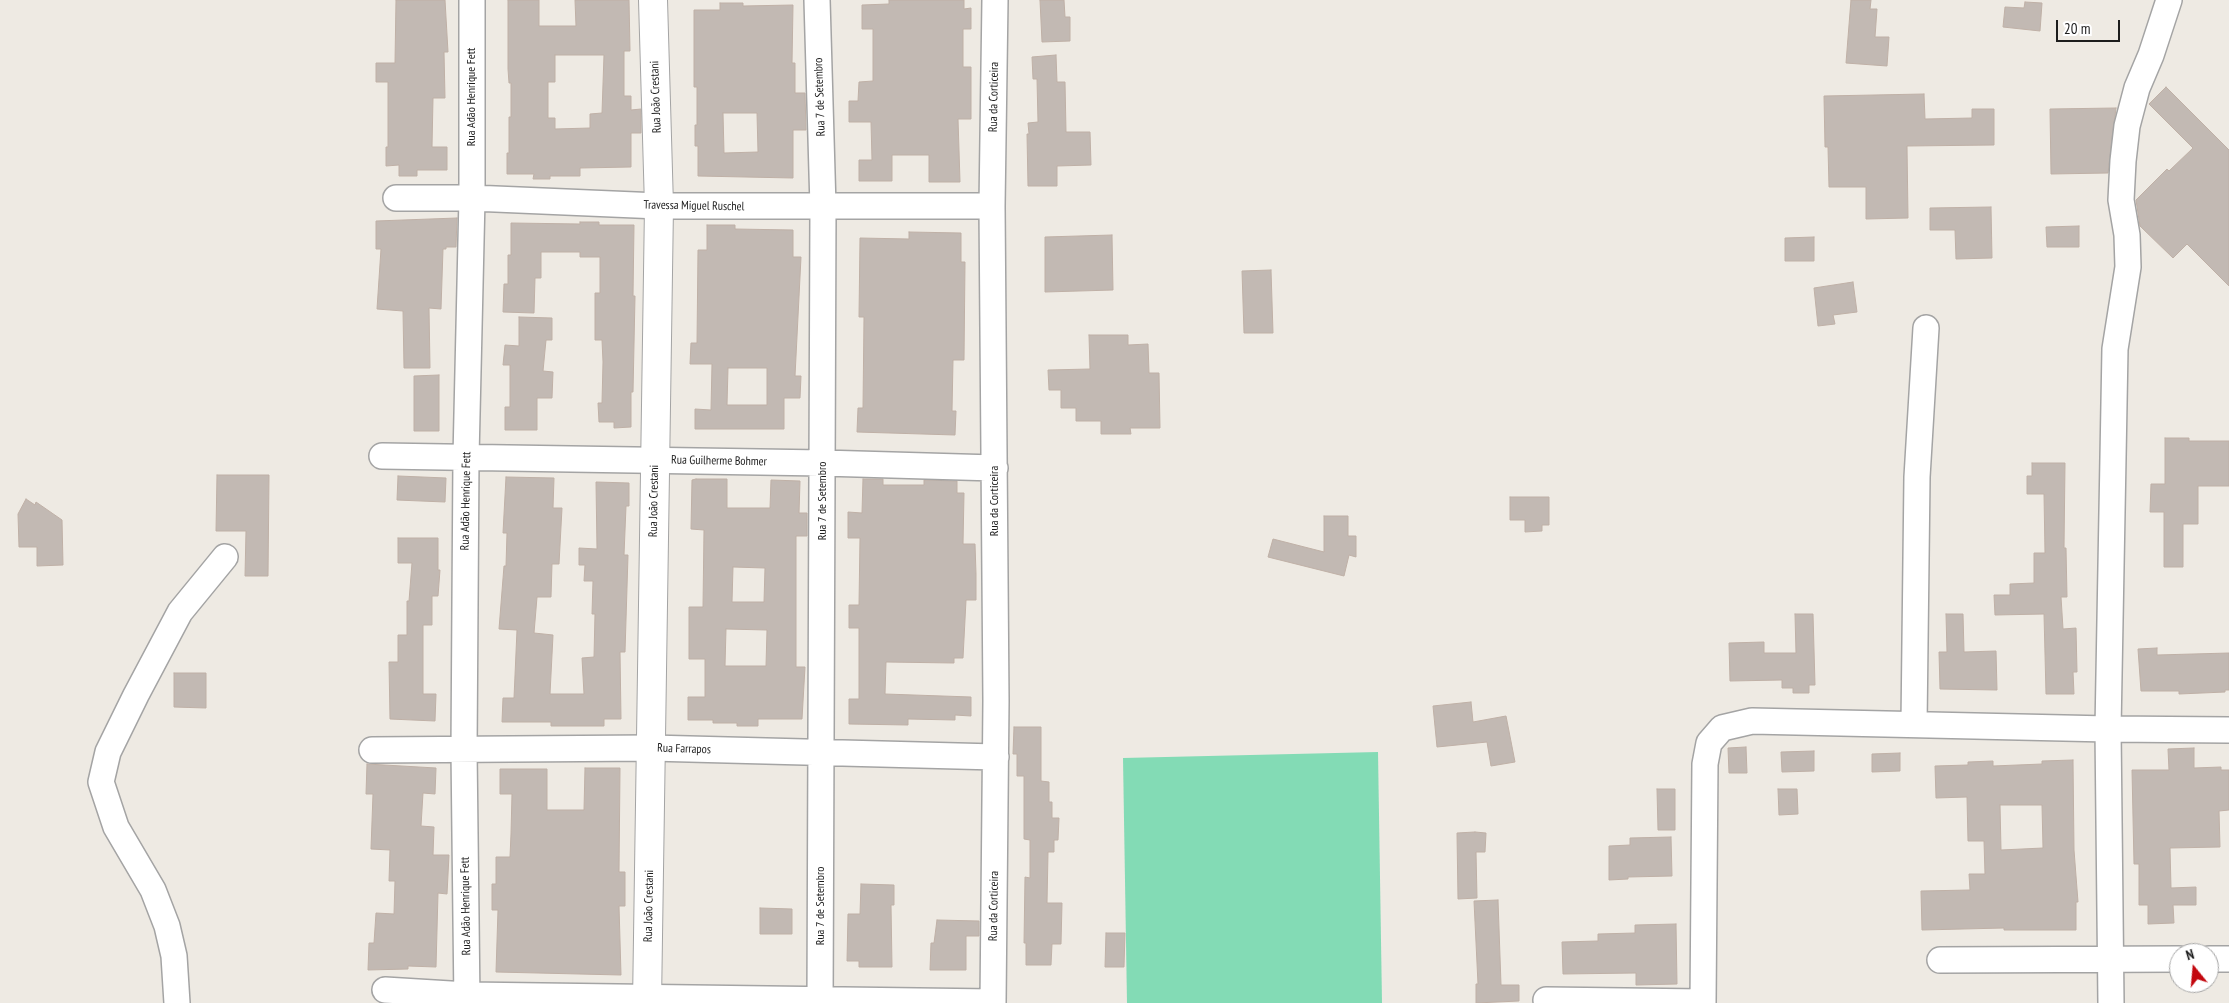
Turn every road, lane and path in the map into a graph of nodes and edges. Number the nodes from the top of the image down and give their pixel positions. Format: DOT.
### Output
graph roads {
  1 [pos="472,0"];
  2 [pos="652,0"];
  3 [pos="817,0"];
  4 [pos="995,0"];
  5 [pos="2169,0"];
  6 [pos="396,198"];
  7 [pos="472,198"];
  8 [pos="659,206"];
  9 [pos="992,206"];
  10 [pos="823,207"];
  11 [pos="1926,328"];
  12 [pos="382,456"];
  13 [pos="466,457"];
  14 [pos="654,460"];
  15 [pos="823,463"];
  16 [pos="995,468"];
  17 [pos="225,557"];
  18 [pos="1914,724"];
  19 [pos="2108,729"];
  20 [pos="2229,730"];
  21 [pos="652,748"];
  22 [pos="372,750"];
  23 [pos="464,750"];
  24 [pos="822,753"];
  25 [pos="996,758"];
  26 [pos="2110,959"];
  27 [pos="2169,959"];
  28 [pos="1940,960"];
  29 [pos="385,990"];
  30 [pos="467,999"];
  31 [pos="647,1000"];
  32 [pos="1546,1000"];
  33 [pos="820,1001"];
  34 [pos="993,1002"];
  35 [pos="1703,1002"];
  36 [pos="178,1003"];
  37 [pos="2111,1003"];
  1 -- 7 [label="street, Rua Adão Henrique Fett"];
  2 -- 8 [label="street, Rua João Crestani"];
  3 -- 10 [label="street, Rua 7 de Setembro"];
  4 -- 9 [label="street, Rua da Corticeira"];
  5 -- 19 [label="street"];
  6 -- 7 [label="street, Travessa Miguel Ruschel"];
  7 -- 8 [label="street, Travessa Miguel Ruschel"];
  7 -- 13 [label="street, Rua Adão Henrique Fett"];
  8 -- 10 [label="street, Travessa Miguel Ruschel"];
  8 -- 14 [label="street, Rua João Crestani"];
  9 -- 10 [label="street, Travessa Miguel Ruschel"];
  9 -- 16 [label="street, Rua da Corticeira"];
  10 -- 15 [label="street, Rua 7 de Setembro"];
  11 -- 18 [label="street"];
  12 -- 13 [label="street, Rua Guilherme Bohmer"];
  13 -- 14 [label="street, Rua Guilherme Bohmer"];
  13 -- 23 [label="street, Rua Adão Henrique Fett"];
  14 -- 15 [label="street, Rua Guilherme Bohmer"];
  14 -- 21 [label="street, Rua João Crestani"];
  15 -- 16 [label="street, Rua Guilherme Bohmer"];
  15 -- 24 [label="street, Rua 7 de Setembro"];
  16 -- 25 [label="street, Rua da Corticeira"];
  17 -- 36 [label="street"];
  18 -- 19 [label="street"];
  18 -- 35 [label="street"];
  19 -- 20 [label="street"];
  19 -- 26 [label="street"];
  21 -- 23 [label="street, Rua Farrapos"];
  21 -- 24 [label="street, Rua Farrapos"];
  21 -- 31 [label="street, Rua João Crestani"];
  22 -- 23 [label="street, Rua Farrapos"];
  23 -- 30 [label="street, Rua Adão Henrique Fett"];
  24 -- 25 [label="street, Rua Farrapos"];
  24 -- 33 [label="street, Rua 7 de Setembro"];
  25 -- 34 [label="street, Rua da Corticeira"];
  26 -- 27 [label="street"];
  26 -- 28 [label="street"];
  26 -- 37 [label="street"];
  29 -- 30 [label="street"];
  30 -- 31 [label="street"];
  31 -- 33 [label="street"];
  32 -- 35 [label="street"];
  33 -- 34 [label="street"];
}
